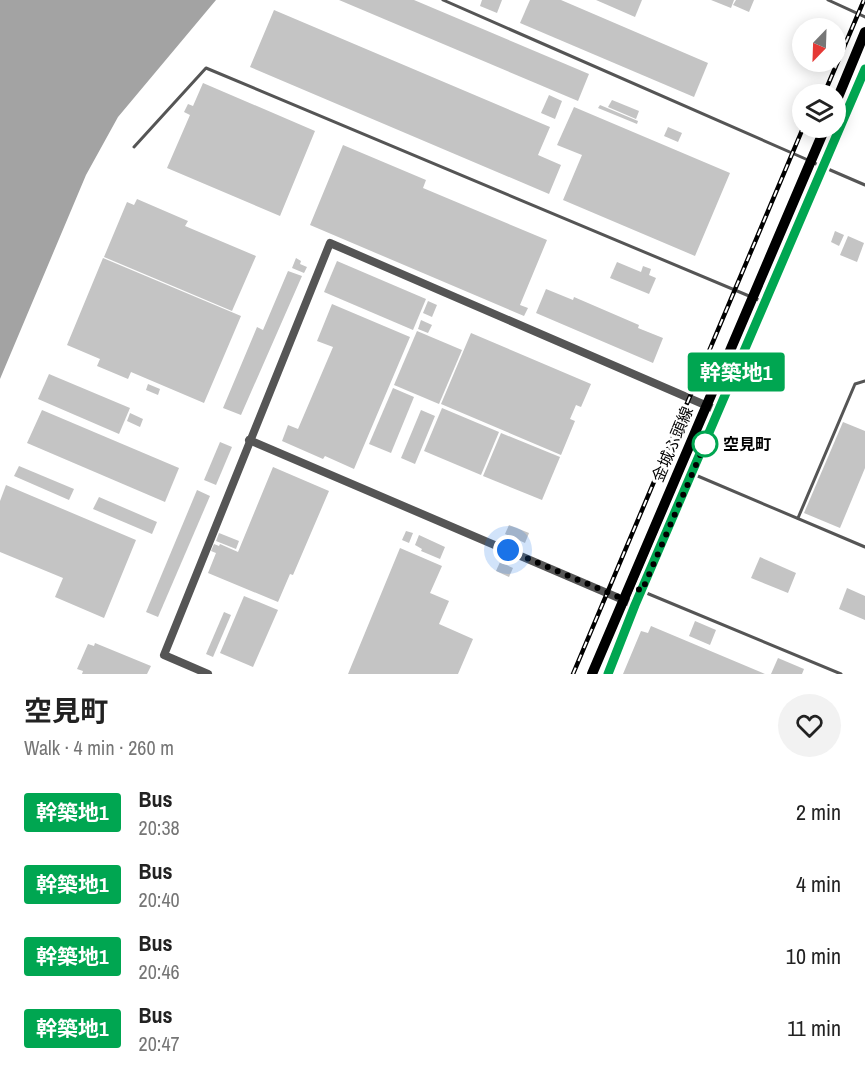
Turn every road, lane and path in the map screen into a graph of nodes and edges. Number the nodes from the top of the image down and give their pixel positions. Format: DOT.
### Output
graph roads {
  1 [pos="443,0"];
  2 [pos="828,0"];
  3 [pos="865,17"];
  4 [pos="865,32"];
  5 [pos="865,69"];
  6 [pos="843,84"];
  7 [pos="821,138"];
  8 [pos="135,147"];
  9 [pos="810,162"];
  10 [pos="823,167"];
  11 [pos="865,185"];
  12 [pos="752,297"];
  13 [pos="766,303"];
  14 [pos="865,381"];
  15 [pos="705,405"];
  16 [pos="719,411"];
  17 [pos="249,440"];
  18 [pos="693,473"];
  19 [pos="798,519"];
  20 [pos="865,547"];
  21 [pos="629,585"];
  22 [pos="642,591"];
  23 [pos="623,599"];
  24 [pos="635,605"];
  25 [pos="208,674"];
  26 [pos="592,674"];
  27 [pos="608,674"];
  28 [pos="841,674"];
  1 -- 9 [label="lane"];
  2 -- 3 [label="lane"];
  4 -- 6 [label="main road"];
  5 -- 10 [label="main road, 金城ふ頭線"];
  7 -- 9 [label="main road, 金城ふ頭線"];
  8 -- 12 [label="lane"];
  9 -- 10 [label="lane"];
  9 -- 12 [label="main road, 金城ふ頭線"];
  10 -- 11 [label="lane"];
  10 -- 13 [label="main road, 金城ふ頭線"];
  12 -- 13 [label="lane"];
  12 -- 15 [label="main road, 金城ふ頭線"];
  13 -- 16 [label="main road, 金城ふ頭線"];
  14 -- 19 [label="lane"];
  15 -- 16 [label="street"];
  15 -- 17 [label="street"];
  15 -- 21 [label="main road, 金城ふ頭線"];
  16 -- 18 [label="main road, 金城ふ頭線"];
  17 -- 23 [label="street"];
  17 -- 25 [label="street"];
  18 -- 19 [label="lane"];
  18 -- 22 [label="main road, 金城ふ頭線"];
  19 -- 20 [label="lane"];
  21 -- 22 [label="lane"];
  21 -- 23 [label="main road, 金城ふ頭線"];
  22 -- 24 [label="main road, 金城ふ頭線"];
  22 -- 28 [label="lane"];
  23 -- 24 [label="street"];
  23 -- 26 [label="main road, 金城ふ頭線"];
  24 -- 27 [label="main road, 金城ふ頭線"];
}
